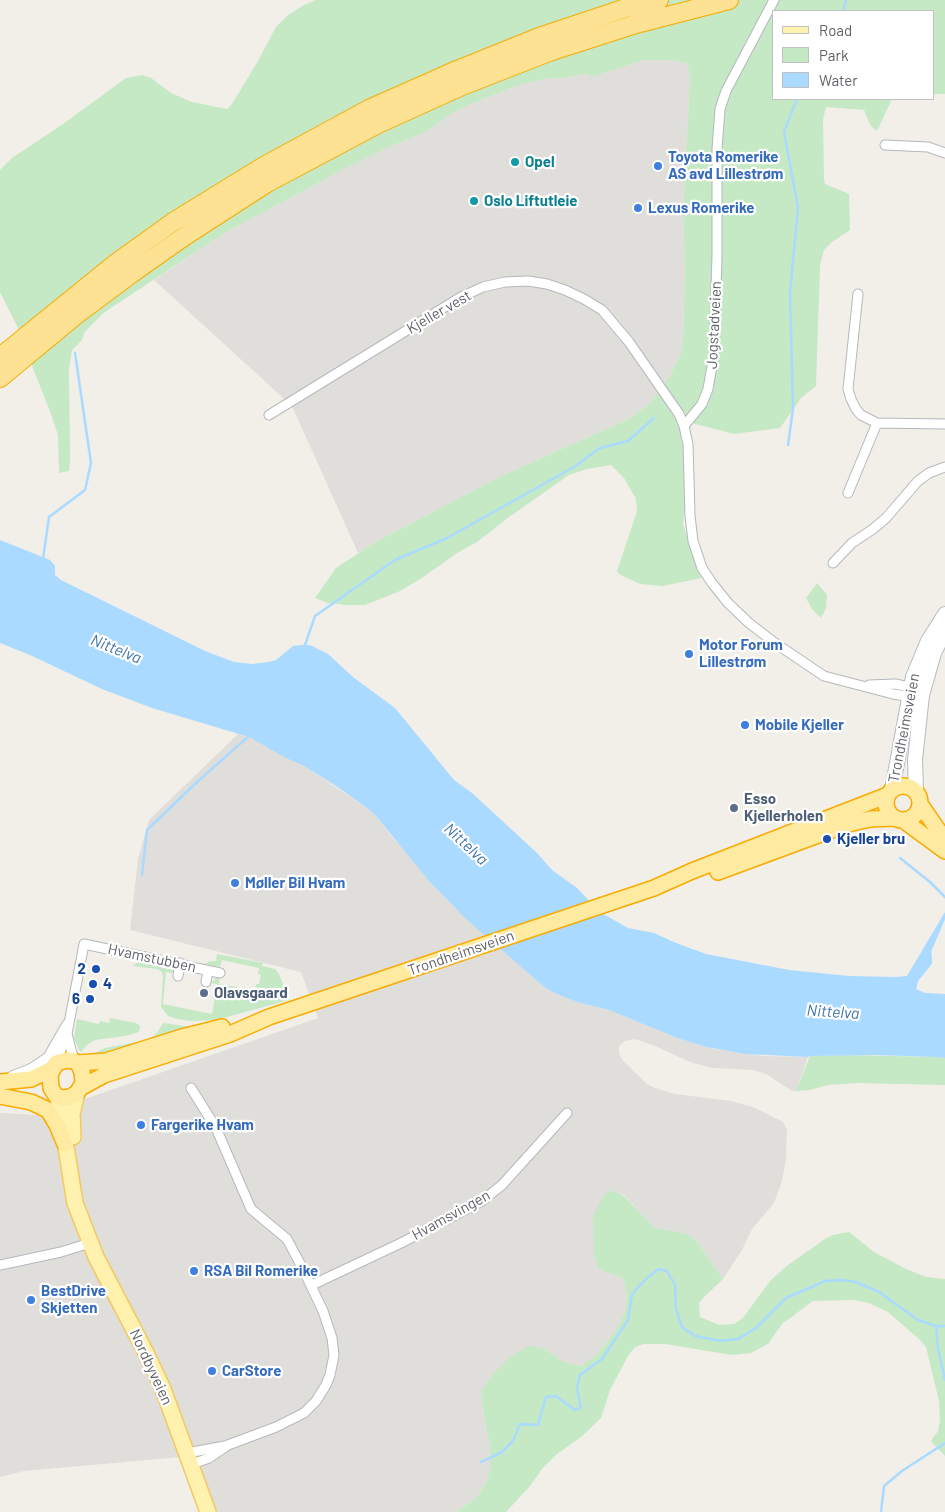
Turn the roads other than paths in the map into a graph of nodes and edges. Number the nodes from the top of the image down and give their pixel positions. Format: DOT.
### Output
graph roads {
  1 [pos="659,0"];
  2 [pos="729,0"];
  3 [pos="774,0"];
  4 [pos="885,145"];
  5 [pos="945,153"];
  6 [pos="858,294"];
  7 [pos="0,357"];
  8 [pos="0,378"];
  9 [pos="269,415"];
  10 [pos="878,423"];
  11 [pos="945,424"];
  12 [pos="684,426"];
  13 [pos="945,467"];
  14 [pos="848,493"];
  15 [pos="833,563"];
  16 [pos="945,614"];
  17 [pos="945,631"];
  18 [pos="914,693"];
  19 [pos="890,792"];
  20 [pos="918,798"];
  21 [pos="898,819"];
  22 [pos="945,840"];
  23 [pos="945,851"];
  24 [pos="654,888"];
  25 [pos="180,963"];
  26 [pos="208,971"];
  27 [pos="220,973"];
  28 [pos="178,976"];
  29 [pos="206,982"];
  30 [pos="269,1018"];
  31 [pos="69,1022"];
  32 [pos="68,1034"];
  33 [pos="75,1062"];
  34 [pos="54,1066"];
  35 [pos="0,1081"];
  36 [pos="191,1088"];
  37 [pos="80,1090"];
  38 [pos="0,1096"];
  39 [pos="57,1097"];
  40 [pos="567,1113"];
  41 [pos="65,1144"];
  42 [pos="84,1226"];
  43 [pos="90,1243"];
  44 [pos="0,1265"];
  45 [pos="312,1285"];
  46 [pos="190,1458"];
  47 [pos="208,1512"];
  1 -- 7 [label="highway"];
  2 -- 8 [label="highway"];
  3 -- 12 [label="street, Jogstadveien"];
  4 -- 5 [label="street"];
  6 -- 10 [label="street"];
  9 -- 12 [label="street, Kjeller vest"];
  10 -- 11 [label="street"];
  10 -- 14 [label="street"];
  12 -- 18 [label="street"];
  13 -- 15 [label="street"];
  16 -- 18 [label="main road, Trondheimsveien"];
  17 -- 18 [label="main road, Trondheimsveien"];
  18 -- 19 [label="main road, Trondheimsveien"];
  18 -- 20 [label="main road, Trondheimsveien"];
  19 -- 20 [label="highway"];
  19 -- 21 [label="highway"];
  19 -- 24 [label="highway, Trondheimsveien"];
  20 -- 21 [label="highway"];
  20 -- 22 [label="highway"];
  21 -- 23 [label="highway"];
  21 -- 24 [label="highway, Trondheimsveien"];
  24 -- 30 [label="highway, Trondheimsveien"];
  25 -- 26 [label="street, Hvamstubben"];
  25 -- 28 [label="street"];
  25 -- 31 [label="street, Hvamstubben"];
  26 -- 27 [label="street, Hvamstubben"];
  26 -- 29 [label="street"];
  30 -- 33 [label="highway, Trondheimsveien"];
  30 -- 37 [label="highway, Trondheimsveien"];
  31 -- 32 [label="street"];
  31 -- 35 [label="street"];
  32 -- 33 [label="street"];
  32 -- 34 [label="street"];
  33 -- 34 [label="highway"];
  33 -- 37 [label="highway"];
  34 -- 35 [label="highway"];
  34 -- 39 [label="highway"];
  36 -- 45 [label="street"];
  37 -- 39 [label="highway"];
  37 -- 42 [label="main road, Nordbyveien"];
  38 -- 39 [label="highway"];
  38 -- 41 [label="highway"];
  39 -- 41 [label="main road, Nordbyveien"];
  40 -- 45 [label="street, Hvamsvingen"];
  41 -- 42 [label="main road, Nordbyveien"];
  42 -- 43 [label="main road, Nordbyveien"];
  43 -- 44 [label="street"];
  43 -- 46 [label="main road, Nordbyveien"];
  45 -- 46 [label="street"];
  46 -- 47 [label="main road, Nordbyveien"];
}
